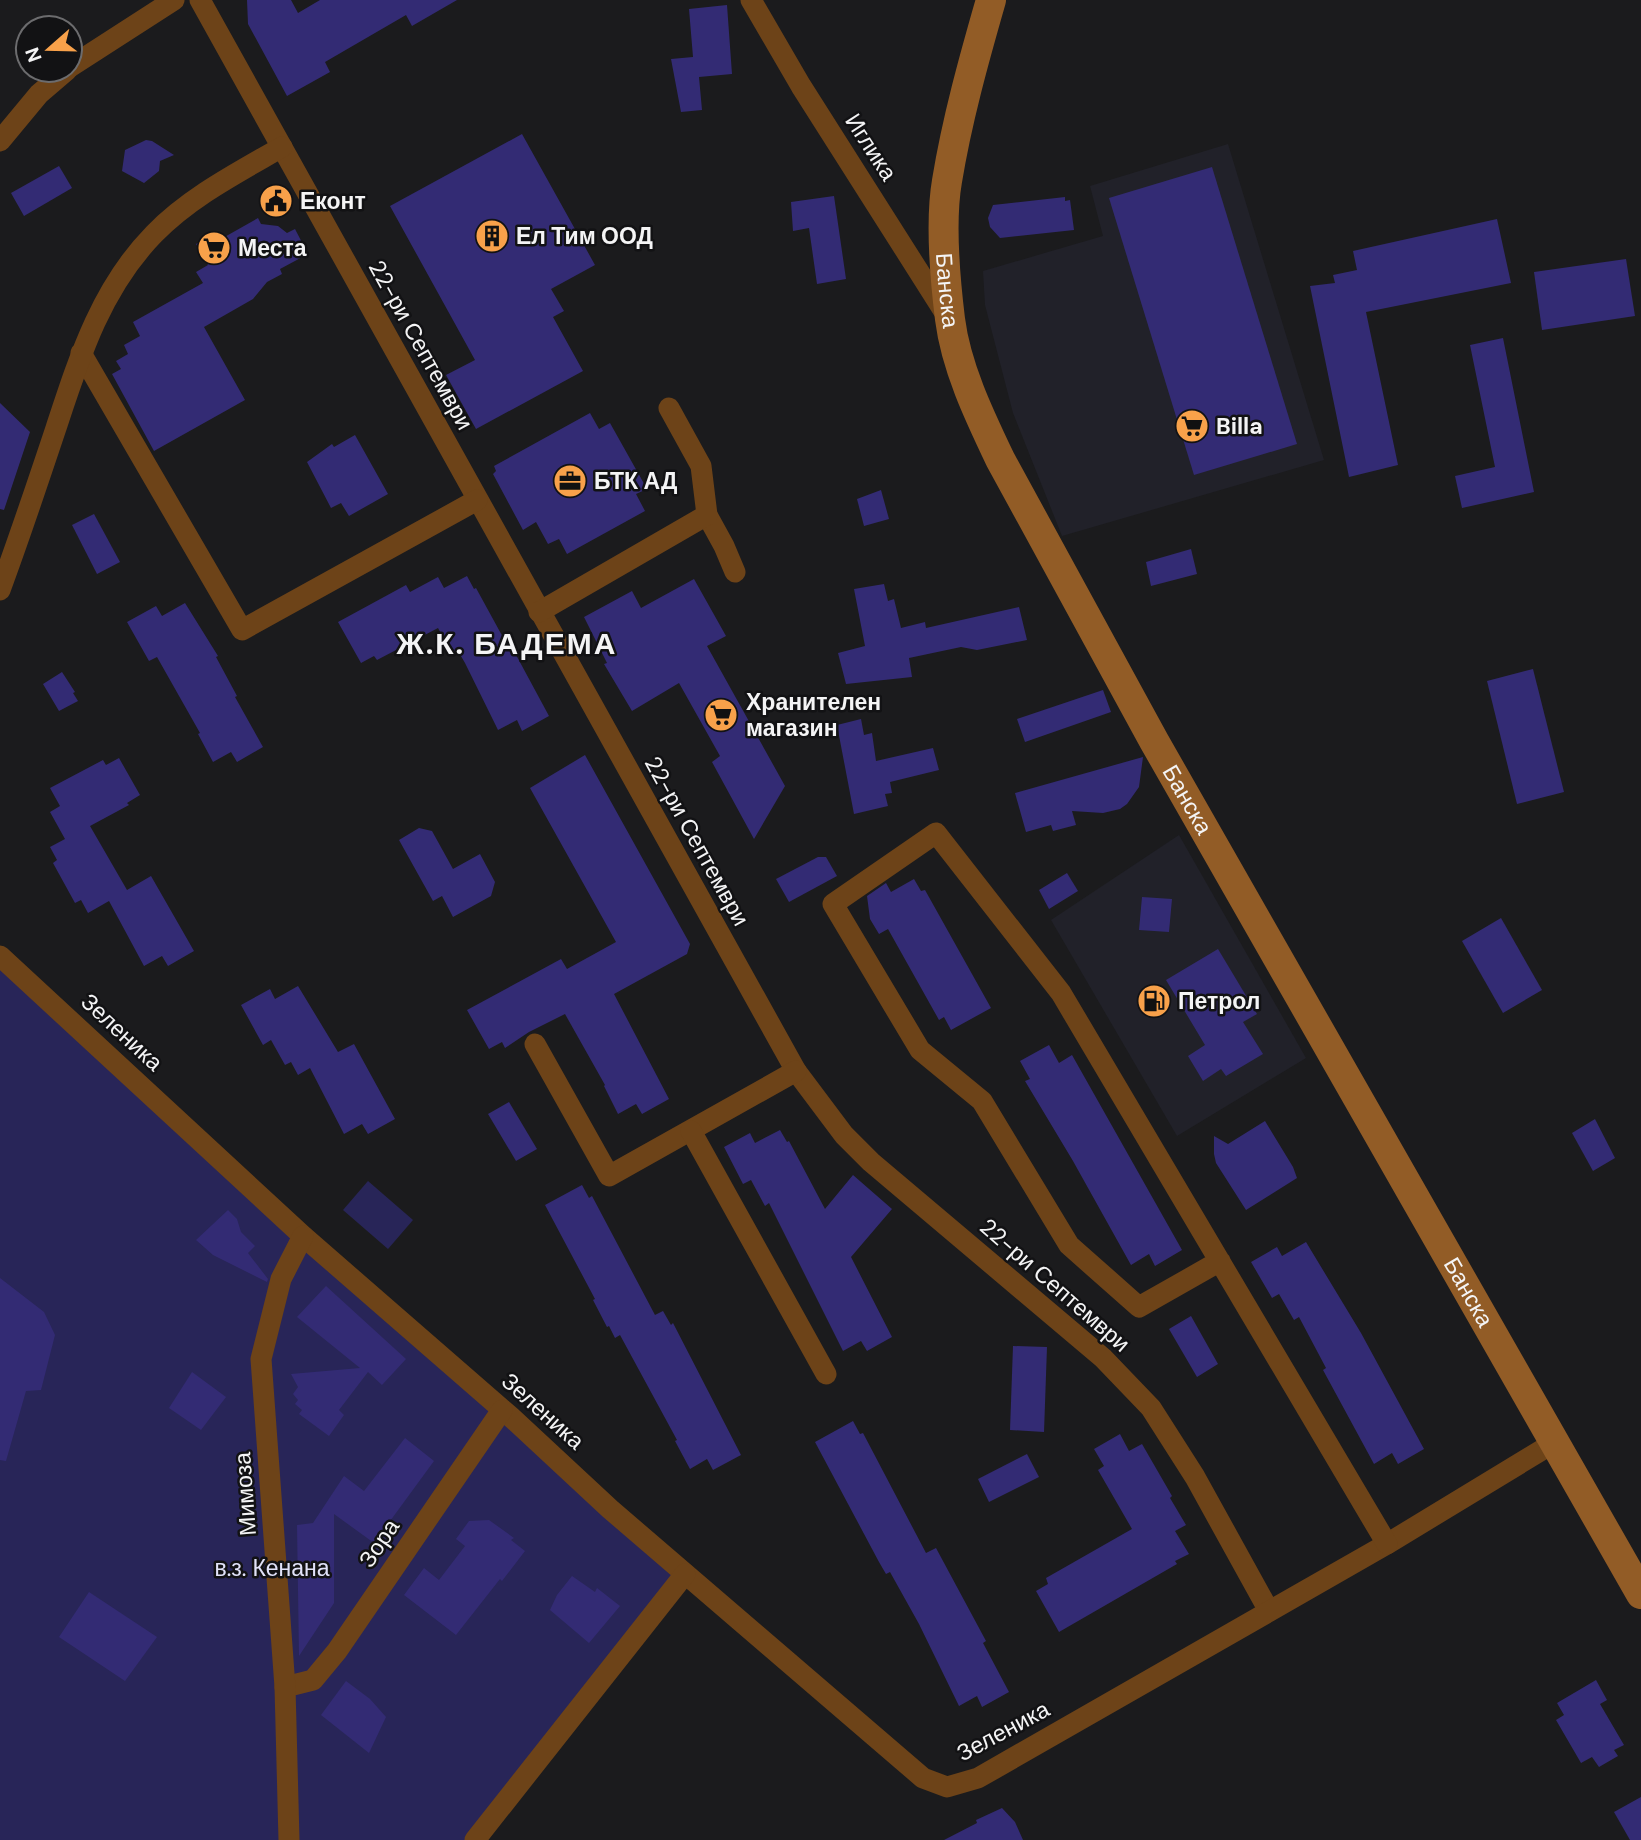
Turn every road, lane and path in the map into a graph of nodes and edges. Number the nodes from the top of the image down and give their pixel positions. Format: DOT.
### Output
graph roads {
  1 [pos="174,0"];
  2 [pos="200,0"];
  3 [pos="751,0"];
  4 [pos="990,0"];
  5 [pos="84,59"];
  6 [pos="51,84"];
  7 [pos="0,141"];
  8 [pos="282,147"];
  9 [pos="950,321"];
  10 [pos="81,354"];
  11 [pos="669,408"];
  12 [pos="477,500"];
  13 [pos="707,515"];
  14 [pos="735,572"];
  15 [pos="0,590"];
  16 [pos="539,612"];
  17 [pos="0,956"];
  18 [pos="535,1044"];
  19 [pos="796,1071"];
  20 [pos="691,1131"];
  21 [pos="303,1236"];
  22 [pos="1220,1261"];
  23 [pos="826,1374"];
  24 [pos="502,1410"];
  25 [pos="1555,1442"];
  26 [pos="1387,1544"];
  27 [pos="685,1574"];
  28 [pos="1641,1594"];
  29 [pos="1269,1611"];
  30 [pos="285,1687"];
  31 [pos="289,1840"];
  32 [pos="475,1840"];
  1 -- 5 [label="street"];
  2 -- 8 [label="street, 22-ри Септември"];
  3 -- 9 [label="street, Иглика"];
  4 -- 9 [label="street, Банска"];
  6 -- 7 [label="street"];
  8 -- 10 [label="street"];
  8 -- 12 [label="street, 22-ри Септември"];
  9 -- 25 [label="street, Банска"];
  10 -- 12 [label="street"];
  10 -- 15 [label="street"];
  11 -- 13 [label="street"];
  12 -- 16 [label="street, 22-ри Септември"];
  13 -- 14 [label="street"];
  13 -- 16 [label="street"];
  16 -- 19 [label="street, 22-ри Септември"];
  17 -- 21 [label="street, Зеленика"];
  18 -- 20 [label="street"];
  19 -- 20 [label="street"];
  19 -- 29 [label="street, 22-ри Септември"];
  20 -- 23 [label="street"];
  21 -- 24 [label="street, Зеленика"];
  21 -- 30 [label="street, Мимоза"];
  22 -- 22 [label="street"];
  22 -- 26 [label="street"];
  24 -- 27 [label="street, Зеленика"];
  24 -- 30 [label="street, Зора"];
  25 -- 26 [label="street, Зеленика"];
  25 -- 28 [label="street, Банска"];
  26 -- 29 [label="street, Зеленика"];
  27 -- 29 [label="street, Зеленика"];
  27 -- 32 [label="street"];
  30 -- 31 [label="street, Мимоза"];
}
